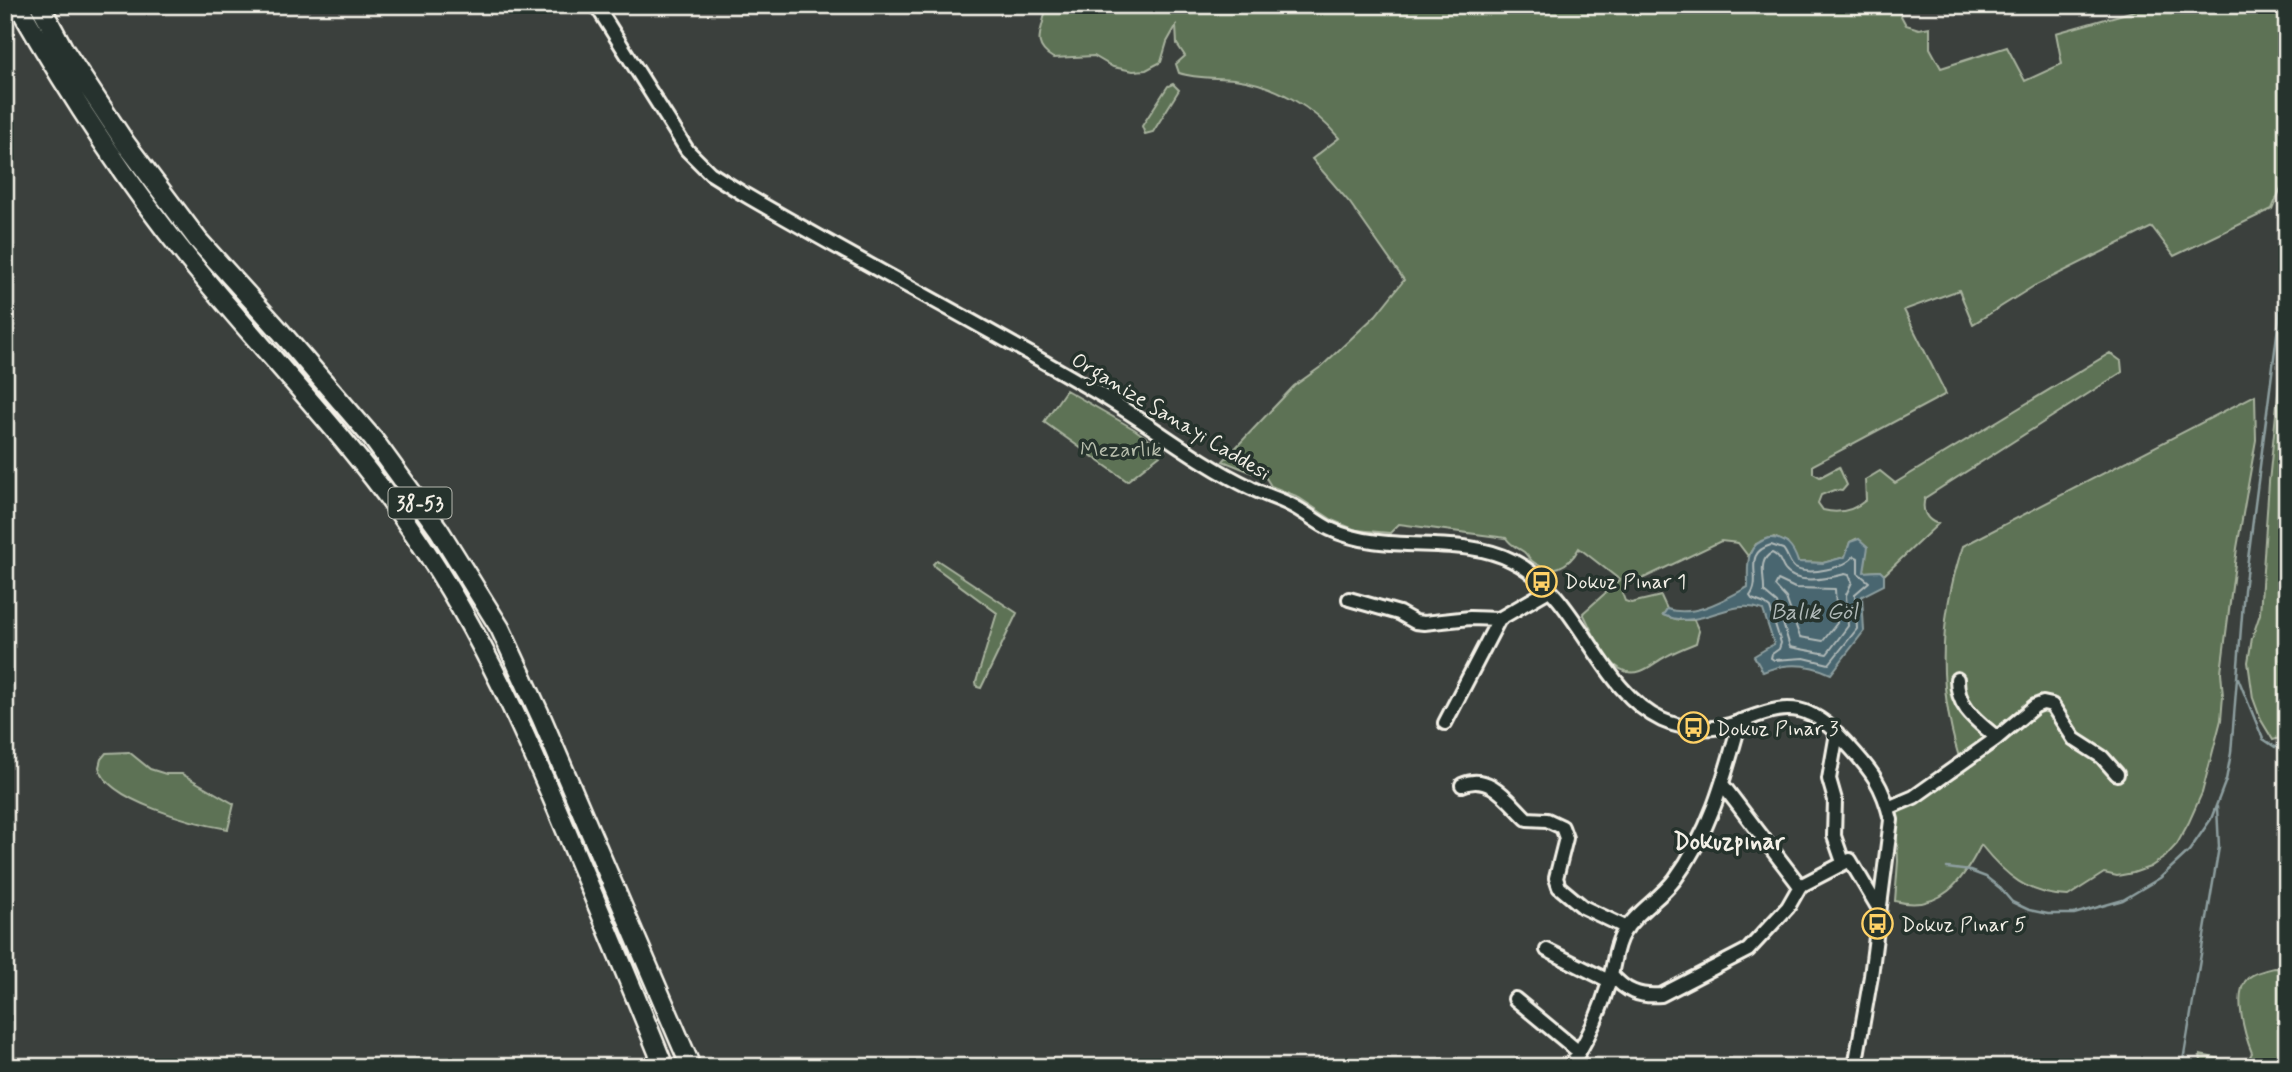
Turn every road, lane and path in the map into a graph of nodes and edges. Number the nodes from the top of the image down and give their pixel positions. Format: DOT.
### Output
graph roads {
  1 [pos="18,5"];
  2 [pos="40,5"];
  3 [pos="596,5"];
  4 [pos="1549,590"];
  5 [pos="1349,599"];
  6 [pos="1499,619"];
  7 [pos="1957,679"];
  8 [pos="1740,721"];
  9 [pos="1445,723"];
  10 [pos="1837,733"];
  11 [pos="1997,738"];
  12 [pos="2117,774"];
  13 [pos="1723,784"];
  14 [pos="1462,785"];
  15 [pos="1888,808"];
  16 [pos="1843,862"];
  17 [pos="1800,886"];
  18 [pos="1880,910"];
  19 [pos="1628,928"];
  20 [pos="1547,950"];
  21 [pos="1610,977"];
  22 [pos="1515,999"];
  23 [pos="1579,1052"];
  24 [pos="664,1067"];
  25 [pos="691,1067"];
  26 [pos="1570,1067"];
  27 [pos="1855,1067"];
  1 -- 24 [label="highway, 38-53"];
  2 -- 25 [label="highway, 38-53"];
  3 -- 4 [label="street, Organize Sanayi Caddesi"];
  4 -- 6 [label="street"];
  4 -- 8 [label="street, Organize Sanayi Caddesi"];
  5 -- 6 [label="street"];
  6 -- 9 [label="street"];
  7 -- 11 [label="street"];
  8 -- 10 [label="street, Organize Sanayi Caddesi"];
  8 -- 13 [label="street"];
  10 -- 15 [label="street, Organize Sanayi Caddesi"];
  10 -- 16 [label="street"];
  11 -- 12 [label="street"];
  11 -- 15 [label="street"];
  13 -- 17 [label="street"];
  13 -- 19 [label="street"];
  14 -- 19 [label="street"];
  15 -- 18 [label="street, Organize Sanayi Caddesi"];
  16 -- 17 [label="street"];
  16 -- 18 [label="street"];
  17 -- 21 [label="street"];
  18 -- 27 [label="street, Organize Sanayi Caddesi"];
  19 -- 21 [label="street"];
  20 -- 21 [label="street"];
  21 -- 23 [label="street"];
  22 -- 23 [label="street"];
  23 -- 26 [label="street"];
}
